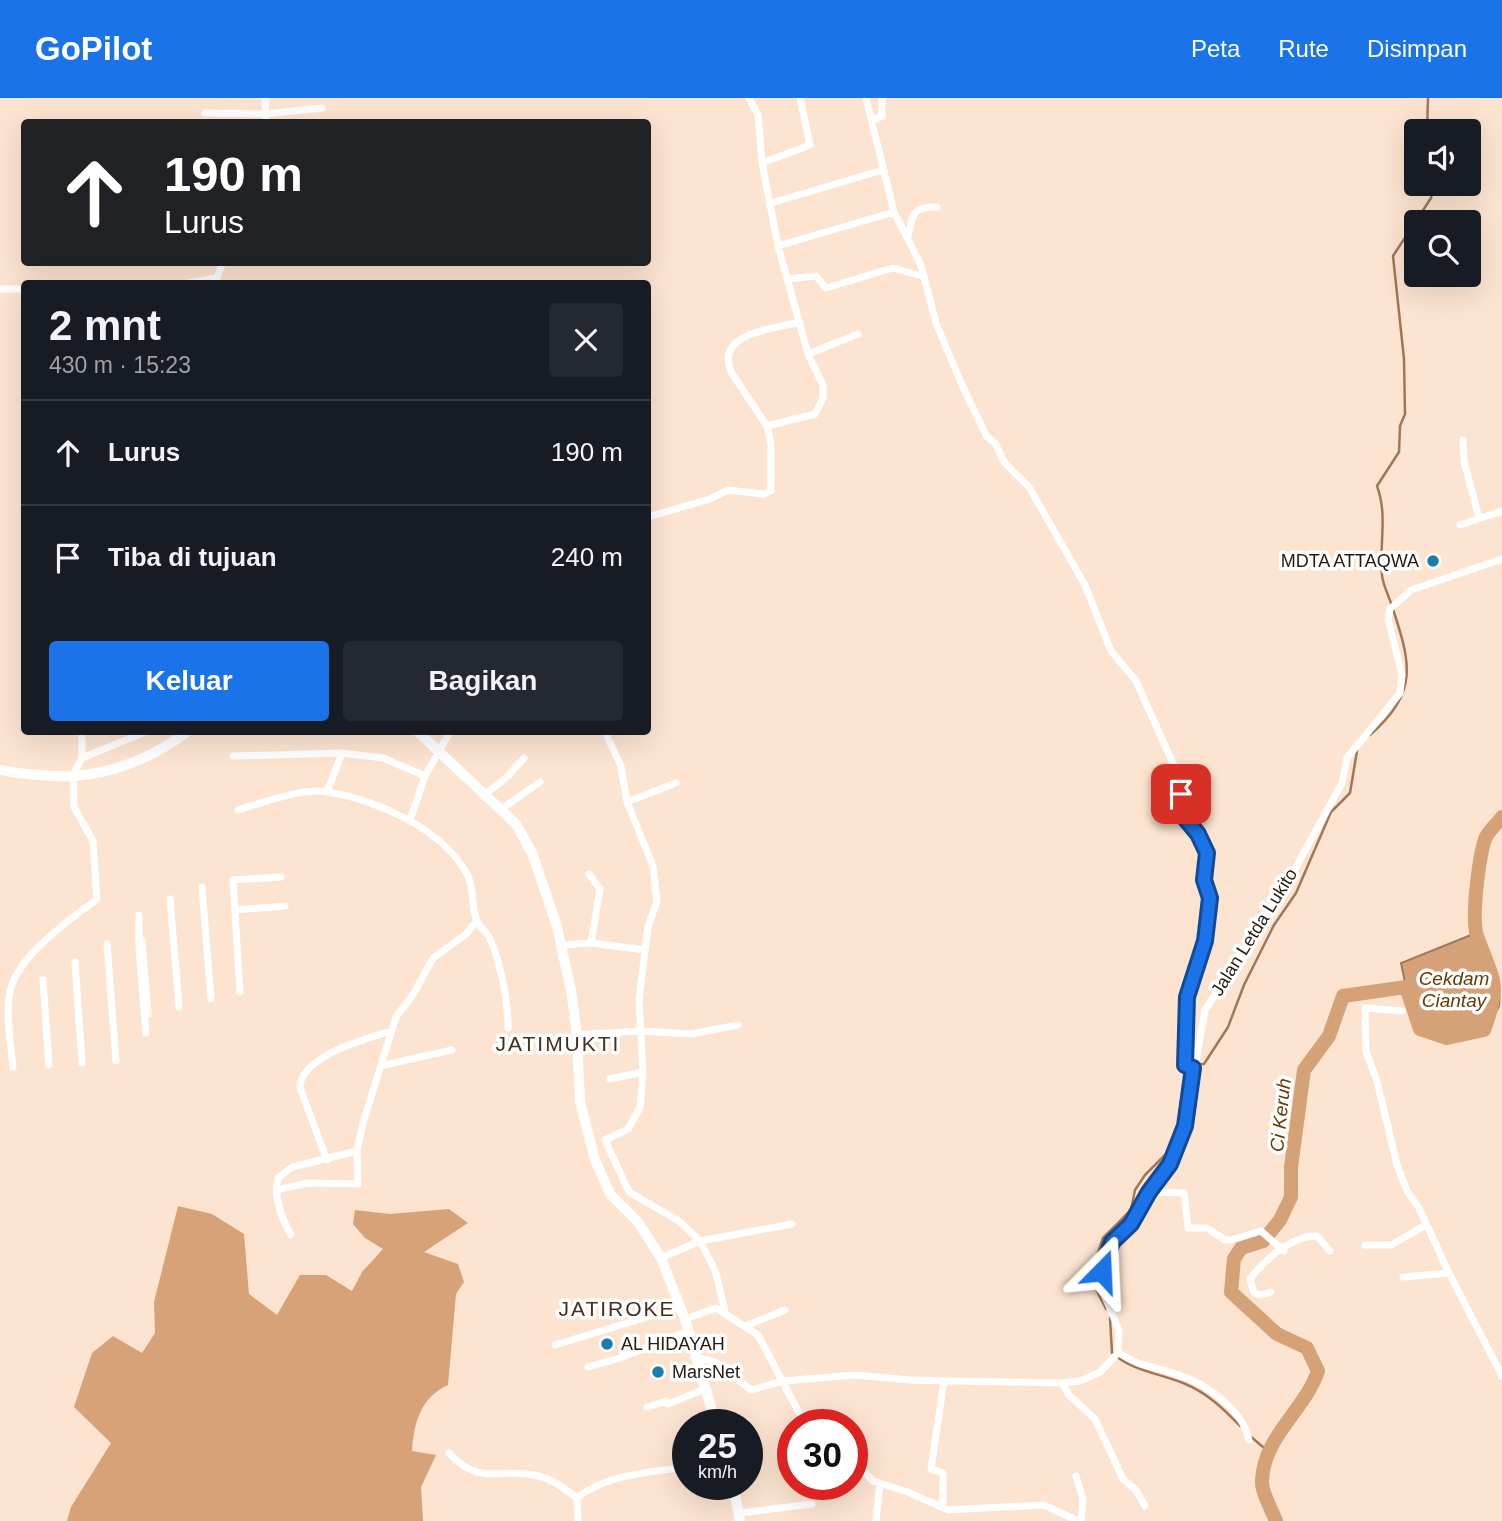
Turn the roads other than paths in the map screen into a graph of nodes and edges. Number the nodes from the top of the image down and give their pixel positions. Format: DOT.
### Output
graph roads {
  1 [pos="265,98"];
  2 [pos="749,98"];
  3 [pos="800,98"];
  4 [pos="866,98"];
  5 [pos="882,98"];
  6 [pos="321,108"];
  7 [pos="205,113"];
  8 [pos="265,118"];
  9 [pos="873,121"];
  10 [pos="762,163"];
  11 [pos="883,170"];
  12 [pos="771,203"];
  13 [pos="937,207"];
  14 [pos="894,212"];
  15 [pos="908,236"];
  16 [pos="778,246"];
  17 [pos="922,276"];
  18 [pos="788,279"];
  19 [pos="0,289"];
  20 [pos="21,289"];
  21 [pos="800,322"];
  22 [pos="858,334"];
  23 [pos="808,354"];
  24 [pos="766,426"];
  25 [pos="1463,440"];
  26 [pos="1502,511"];
  27 [pos="651,516"];
  28 [pos="1479,518"];
  29 [pos="1460,525"];
  30 [pos="1502,559"];
  31 [pos="82,735"];
  32 [pos="138,735"];
  33 [pos="183,735"];
  34 [pos="421,735"];
  35 [pos="448,735"];
  36 [pos="606,735"];
  37 [pos="342,752"];
  38 [pos="438,753"];
  39 [pos="233,757"];
  40 [pos="82,758"];
  41 [pos="524,758"];
  42 [pos="0,770"];
  43 [pos="73,775"];
  44 [pos="425,776"];
  45 [pos="540,782"];
  46 [pos="676,783"];
  47 [pos="327,792"];
  48 [pos="483,796"];
  49 [pos="627,802"];
  50 [pos="238,810"];
  51 [pos="500,810"];
  52 [pos="410,820"];
  53 [pos="589,874"];
  54 [pos="281,877"];
  55 [pos="202,887"];
  56 [pos="170,899"];
  57 [pos="285,906"];
  58 [pos="235,910"];
  59 [pos="139,915"];
  60 [pos="477,921"];
  61 [pos="140,932"];
  62 [pos="591,943"];
  63 [pos="107,944"];
  64 [pos="562,945"];
  65 [pos="645,950"];
  66 [pos="75,962"];
  67 [pos="43,980"];
  68 [pos="240,992"];
  69 [pos="211,999"];
  70 [pos="179,1007"];
  71 [pos="1402,1011"];
  72 [pos="738,1025"];
  73 [pos="508,1028"];
  74 [pos="391,1031"];
  75 [pos="640,1031"];
  76 [pos="578,1035"];
  77 [pos="452,1050"];
  78 [pos="116,1061"];
  79 [pos="82,1063"];
  80 [pos="49,1065"];
  81 [pos="384,1065"];
  82 [pos="1192,1066"];
  83 [pos="13,1067"];
  84 [pos="643,1072"];
  85 [pos="610,1079"];
  86 [pos="605,1140"];
  87 [pos="592,1146"];
  88 [pos="357,1151"];
  89 [pos="327,1160"];
  90 [pos="276,1190"];
  91 [pos="1149,1192"];
  92 [pos="792,1224"];
  93 [pos="1426,1225"];
  94 [pos="291,1235"];
  95 [pos="700,1241"];
  96 [pos="1365,1245"];
  97 [pos="1284,1251"];
  98 [pos="1330,1251"];
  99 [pos="660,1258"];
  100 [pos="1449,1273"];
  101 [pos="1402,1277"];
  102 [pos="1271,1292"];
  103 [pos="680,1307"];
  104 [pos="785,1310"];
  105 [pos="725,1311"];
  106 [pos="685,1319"];
  107 [pos="745,1326"];
  108 [pos="688,1331"];
  109 [pos="555,1345"];
  110 [pos="1117,1355"];
  111 [pos="694,1357"];
  112 [pos="587,1367"];
  113 [pos="1502,1376"];
  114 [pos="783,1381"];
  115 [pos="944,1381"];
  116 [pos="1062,1383"];
  117 [pos="705,1388"];
  118 [pos="647,1407"];
  119 [pos="711,1409"];
  120 [pos="795,1409"];
  121 [pos="1249,1440"];
  122 [pos="449,1453"];
  123 [pos="672,1470"];
  124 [pos="868,1476"];
  125 [pos="1076,1476"];
  126 [pos="880,1483"];
  127 [pos="577,1498"];
  128 [pos="812,1504"];
  129 [pos="1145,1506"];
  130 [pos="943,1508"];
  131 [pos="740,1517"];
  132 [pos="578,1521"];
  133 [pos="876,1521"];
  134 [pos="1080,1521"];
  1 -- 8 [label="street"];
  2 -- 10 [label="street"];
  3 -- 10 [label="street"];
  4 -- 9 [label="street"];
  5 -- 9 [label="street"];
  6 -- 8 [label="street"];
  7 -- 8 [label="street"];
  9 -- 11 [label="street"];
  10 -- 12 [label="street"];
  11 -- 12 [label="street"];
  11 -- 14 [label="street"];
  12 -- 16 [label="street"];
  13 -- 15 [label="street"];
  14 -- 15 [label="street"];
  14 -- 16 [label="street"];
  15 -- 17 [label="street"];
  16 -- 18 [label="street"];
  17 -- 18 [label="street"];
  17 -- 82 [label="street"];
  18 -- 21 [label="street"];
  19 -- 20 [label="street"];
  21 -- 23 [label="street"];
  21 -- 24 [label="street"];
  22 -- 23 [label="street"];
  23 -- 24 [label="street"];
  24 -- 27 [label="street"];
  25 -- 28 [label="street"];
  26 -- 28 [label="street"];
  28 -- 29 [label="street"];
  30 -- 82 [label="street, Jalan Letda Lukito"];
  31 -- 40 [label="street"];
  32 -- 40 [label="street"];
  33 -- 43 [label="street"];
  34 -- 38 [label="street"];
  35 -- 38 [label="street"];
  36 -- 49 [label="street"];
  37 -- 39 [label="street"];
  37 -- 44 [label="street"];
  37 -- 47 [label="street"];
  38 -- 44 [label="street"];
  38 -- 48 [label="street"];
  40 -- 43 [label="street"];
  41 -- 48 [label="street"];
  42 -- 43 [label="street"];
  43 -- 83 [label="street"];
  44 -- 52 [label="street"];
  45 -- 51 [label="street"];
  46 -- 49 [label="street"];
  47 -- 50 [label="street"];
  47 -- 52 [label="street"];
  48 -- 51 [label="street"];
  49 -- 65 [label="street"];
  51 -- 64 [label="street"];
  52 -- 60 [label="street"];
  53 -- 62 [label="street"];
  54 -- 58 [label="street"];
  55 -- 69 [label="street"];
  56 -- 70 [label="street"];
  57 -- 58 [label="street"];
  58 -- 68 [label="street"];
  59 -- 61 [label="street"];
  60 -- 73 [label="street"];
  60 -- 74 [label="street"];
  61 -- 61 [label="street"];
  62 -- 64 [label="street"];
  62 -- 65 [label="street"];
  63 -- 78 [label="street"];
  64 -- 76 [label="street"];
  65 -- 75 [label="street"];
  66 -- 79 [label="street"];
  67 -- 80 [label="street"];
  71 -- 93 [label="street"];
  72 -- 75 [label="street"];
  74 -- 81 [label="street"];
  74 -- 89 [label="street"];
  75 -- 76 [label="street"];
  75 -- 84 [label="street"];
  76 -- 87 [label="street"];
  77 -- 81 [label="street"];
  81 -- 88 [label="street"];
  82 -- 91 [label="street, Jalan Letda Lukito"];
  84 -- 85 [label="street"];
  84 -- 86 [label="street"];
  86 -- 87 [label="street"];
  86 -- 95 [label="street"];
  87 -- 99 [label="street"];
  88 -- 89 [label="street"];
  88 -- 90 [label="street"];
  89 -- 90 [label="street"];
  90 -- 94 [label="street"];
  91 -- 97 [label="street"];
  91 -- 110 [label="street, Jalan Letda Lukito"];
  92 -- 95 [label="street"];
  93 -- 96 [label="street"];
  93 -- 100 [label="street"];
  95 -- 99 [label="street"];
  95 -- 105 [label="street"];
  97 -- 98 [label="street"];
  97 -- 102 [label="street"];
  99 -- 103 [label="street"];
  100 -- 101 [label="street"];
  100 -- 113 [label="street"];
  103 -- 106 [label="street"];
  103 -- 109 [label="street"];
  104 -- 107 [label="street"];
  105 -- 106 [label="street"];
  105 -- 107 [label="street"];
  106 -- 108 [label="street"];
  107 -- 114 [label="street"];
  108 -- 111 [label="street"];
  108 -- 112 [label="street"];
  110 -- 116 [label="street"];
  110 -- 121 [label="street"];
  111 -- 114 [label="street"];
  111 -- 117 [label="street"];
  114 -- 115 [label="street"];
  114 -- 120 [label="street"];
  115 -- 116 [label="street"];
  115 -- 130 [label="street"];
  116 -- 129 [label="street"];
  117 -- 118 [label="street"];
  117 -- 119 [label="street"];
  122 -- 127 [label="street"];
  123 -- 127 [label="street"];
  124 -- 126 [label="street"];
  125 -- 134 [label="street"];
  126 -- 130 [label="street"];
  126 -- 133 [label="street"];
  127 -- 132 [label="street"];
  128 -- 131 [label="street"];
  130 -- 134 [label="street"];
}
